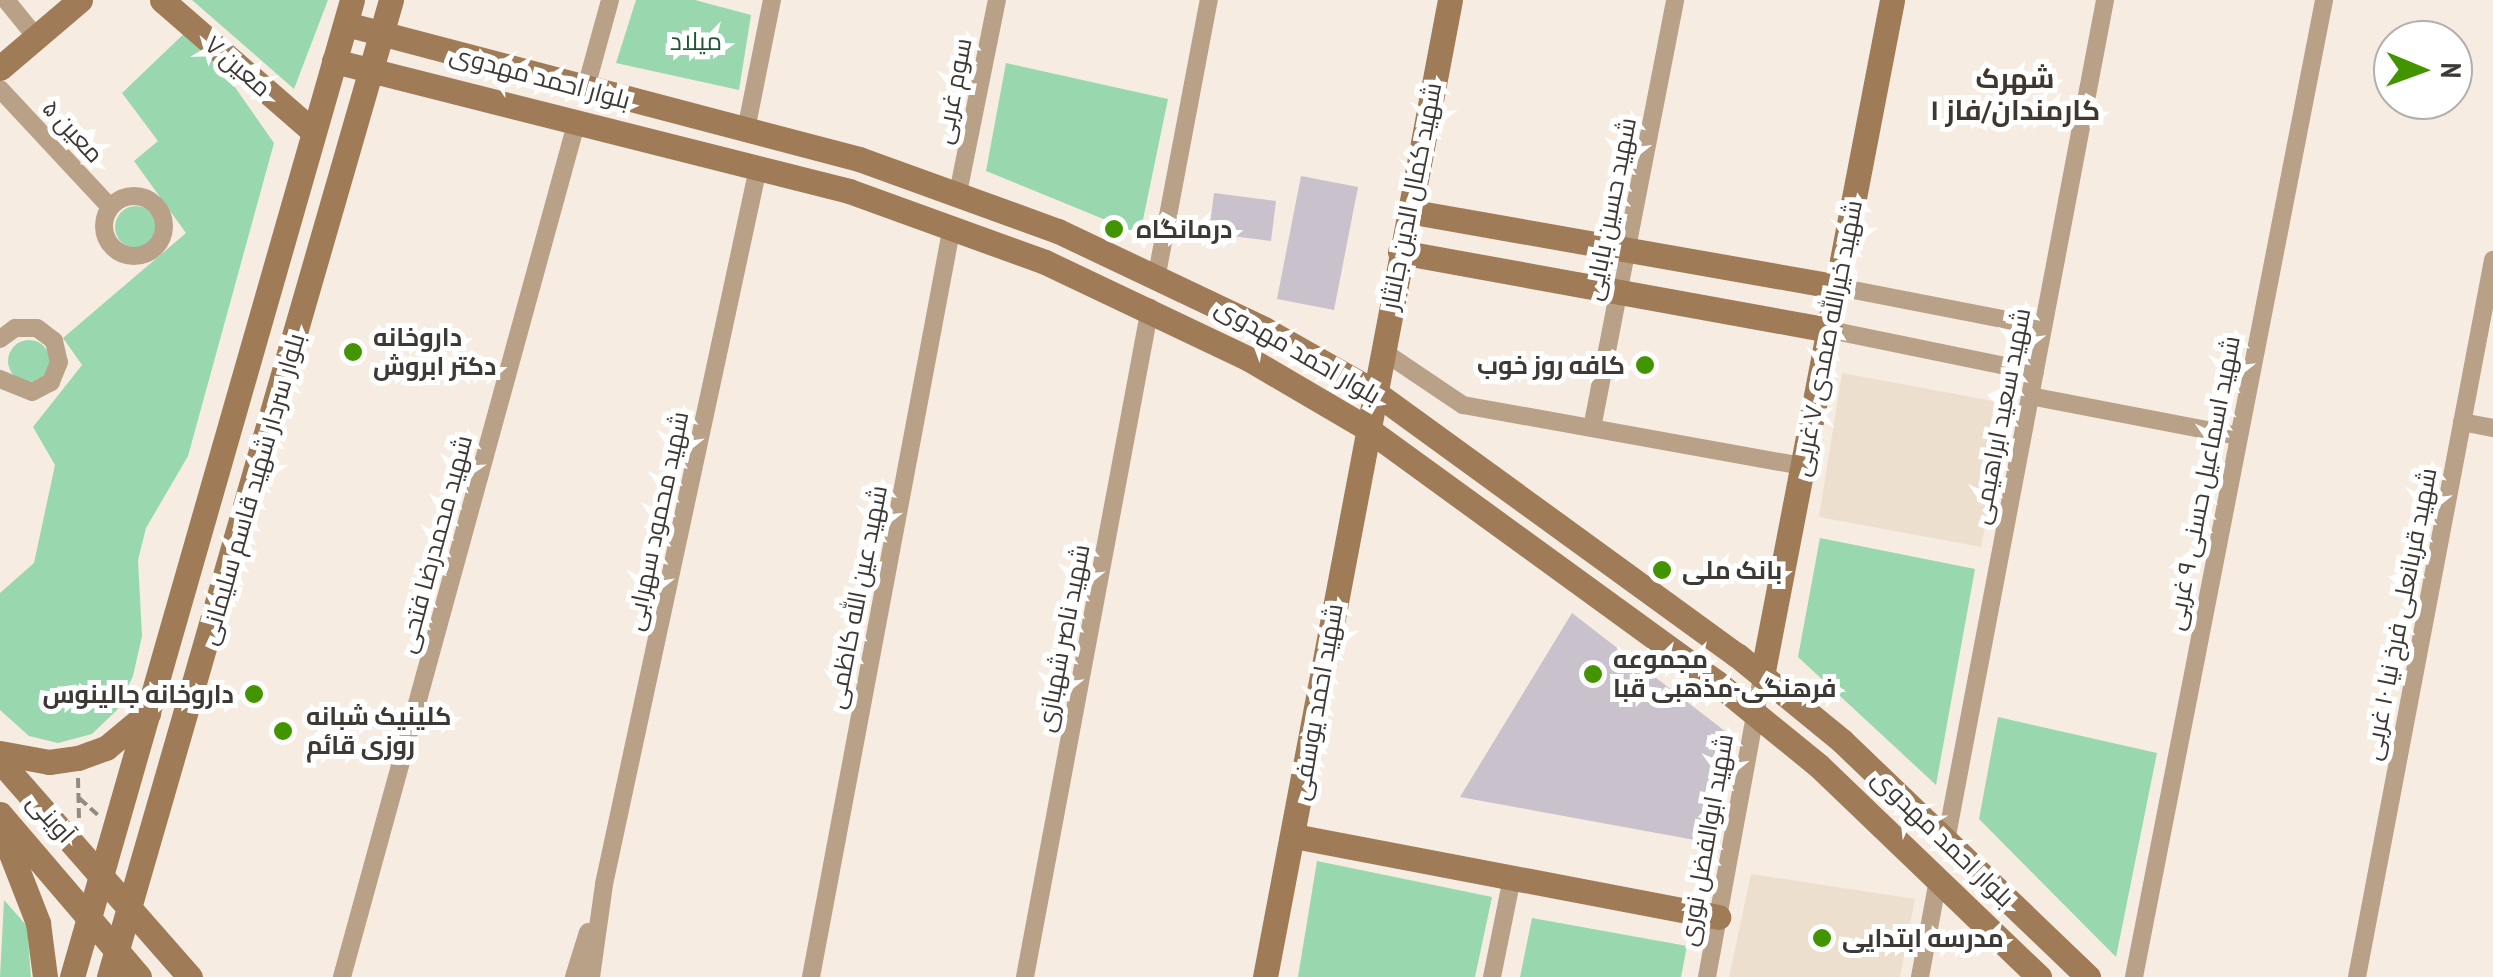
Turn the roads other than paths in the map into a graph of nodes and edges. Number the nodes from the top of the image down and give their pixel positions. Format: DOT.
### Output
graph roads {
  1 [pos="6,0"];
  2 [pos="80,0"];
  3 [pos="162,0"];
  4 [pos="390,0"];
  5 [pos="610,0"];
  6 [pos="772,0"];
  7 [pos="996,0"];
  8 [pos="1210,0"];
  9 [pos="1450,0"];
  10 [pos="1676,0"];
  11 [pos="1892,0"];
  12 [pos="2106,0"];
  13 [pos="2324,0"];
  14 [pos="349,12"];
  15 [pos="381,34"];
  16 [pos="36,37"];
  17 [pos="334,61"];
  18 [pos="0,68"];
  19 [pos="371,70"];
  20 [pos="0,89"];
  21 [pos="585,91"];
  22 [pos="576,124"];
  23 [pos="746,130"];
  24 [pos="314,132"];
  25 [pos="758,168"];
  26 [pos="958,192"];
  27 [pos="110,207"];
  28 [pos="1408,210"];
  29 [pos="952,226"];
  30 [pos="1628,249"];
  31 [pos="1400,252"];
  32 [pos="2493,260"];
  33 [pos="1157,274"];
  34 [pos="1838,287"];
  35 [pos="1620,292"];
  36 [pos="1150,308"];
  37 [pos="2043,327"];
  38 [pos="1830,330"];
  39 [pos="0,340"];
  40 [pos="1381,350"];
  41 [pos="2034,372"];
  42 [pos="0,378"];
  43 [pos="1373,392"];
  44 [pos="2030,396"];
  45 [pos="2462,422"];
  46 [pos="1366,427"];
  47 [pos="1592,428"];
  48 [pos="2493,428"];
  49 [pos="2237,436"];
  50 [pos="1802,466"];
  51 [pos="1762,676"];
  52 [pos="152,710"];
  53 [pos="1755,712"];
  54 [pos="0,757"];
  55 [pos="0,814"];
  56 [pos="0,828"];
  57 [pos="1294,836"];
  58 [pos="1946,841"];
  59 [pos="102,875"];
  60 [pos="1512,878"];
  61 [pos="1938,880"];
  62 [pos="604,884"];
  63 [pos="130,907"];
  64 [pos="1718,917"];
  65 [pos="89,918"];
  66 [pos="117,950"];
  67 [pos="44,977"];
  68 [pos="72,977"];
  69 [pos="109,977"];
  70 [pos="139,977"];
  71 [pos="190,977"];
  72 [pos="342,977"];
  73 [pos="574,977"];
  74 [pos="590,977"];
  75 [pos="810,977"];
  76 [pos="1025,977"];
  77 [pos="1265,977"];
  78 [pos="1492,977"];
  79 [pos="1706,977"];
  80 [pos="1920,977"];
  81 [pos="2039,977"];
  82 [pos="2088,977"];
  83 [pos="2134,977"];
  84 [pos="2357,977"];
  1 -- 16 [label="street"];
  2 -- 16 [label="main road"];
  3 -- 24 [label="main road, معین ۷"];
  4 -- 15 [label="main road, بلوار سردار شهید قاسم سلیمانی"];
  5 -- 21 [label="street"];
  6 -- 23 [label="street"];
  7 -- 26 [label="street, سوم غربی"];
  8 -- 33 [label="street"];
  9 -- 28 [label="main road, شهید کمال الدین جانثار"];
  10 -- 30 [label="street, شهید حسین بابایی"];
  11 -- 34 [label="main road, شهید خیرالله صمدی ۷ غربی"];
  12 -- 37 [label="street, شهید سعید ابراهیمی"];
  13 -- 49 [label="street, شهید اسماعیل حسنی ۹ غربی"];
  14 -- 15 [label="main road, بلوار احمد مهدوی"];
  14 -- 17 [label="main road, بلوار سردار شهید قاسم سلیمانی"];
  15 -- 19 [label="main road, بلوار سردار شهید قاسم سلیمانی"];
  15 -- 21 [label="main road, بلوار احمد مهدوی"];
  16 -- 18 [label="main road"];
  17 -- 19 [label="main road, بلوار احمد مهدوی"];
  17 -- 24 [label="main road, بلوار سردار شهید قاسم سلیمانی"];
  19 -- 22 [label="main road, بلوار احمد مهدوی"];
  19 -- 63 [label="main road, بلوار سردار شهید قاسم سلیمانی"];
  20 -- 27 [label="street, معین ۵"];
  21 -- 23 [label="main road, بلوار احمد مهدوی"];
  22 -- 25 [label="main road, بلوار احمد مهدوی"];
  22 -- 72 [label="street, شهید محمدرضا فتحی"];
  23 -- 26 [label="main road, بلوار احمد مهدوی"];
  24 -- 52 [label="main road, بلوار سردار شهید قاسم سلیمانی"];
  25 -- 29 [label="main road, بلوار احمد مهدوی"];
  25 -- 62 [label="street, شهید محمود سهرابی"];
  26 -- 29 [label="main road"];
  26 -- 33 [label="main road, بلوار احمد مهدوی"];
  28 -- 30 [label="main road"];
  28 -- 31 [label="main road, شهید کمال الدین جانثار"];
  29 -- 36 [label="main road, بلوار احمد مهدوی"];
  29 -- 75 [label="street, شهید عین الله کاظمی"];
  30 -- 34 [label="main road"];
  30 -- 35 [label="street, شهید حسین بابایی"];
  31 -- 35 [label="main road"];
  31 -- 40 [label="main road, شهید کمال الدین جانثار"];
  32 -- 45 [label="street, شهید قربانعلی فرخ نیا ۱۰ غربی"];
  33 -- 43 [label="main road, بلوار احمد مهدوی"];
  34 -- 37 [label="street"];
  34 -- 38 [label="main road, شهید خیرالله صمدی ۷ غربی"];
  35 -- 38 [label="main road"];
  35 -- 47 [label="street, شهید حسین بابایی"];
  36 -- 46 [label="main road, بلوار احمد مهدوی"];
  36 -- 76 [label="street, شهید ناصر شهبازی"];
  37 -- 41 [label="street, شهید سعید ابراهیمی"];
  38 -- 41 [label="street"];
  38 -- 50 [label="main road, شهید خیرالله صمدی ۷ غربی"];
  39 -- 42 [label="street"];
  40 -- 43 [label="main road, شهید کمال الدین جانثار"];
  40 -- 47 [label="street"];
  41 -- 44 [label="street, شهید سعید ابراهیمی"];
  43 -- 46 [label="main road, شهید احمد یوسفی"];
  43 -- 51 [label="main road, بلوار احمد مهدوی"];
  44 -- 49 [label="street"];
  44 -- 58 [label="street, شهید سعید ابراهیمی"];
  45 -- 48 [label="street"];
  45 -- 84 [label="street, شهید قربانعلی فرخ نیا ۱۰ غربی"];
  46 -- 53 [label="main road, بلوار احمد مهدوی"];
  46 -- 57 [label="main road, شهید احمد یوسفی"];
  47 -- 50 [label="street"];
  49 -- 83 [label="street, شهید اسماعیل حسنی ۹ غربی"];
  50 -- 51 [label="main road, شهید خیرالله صمدی ۷ غربی"];
  51 -- 53 [label="street, شهید ابوالفضل نوری"];
  51 -- 58 [label="main road, بلوار احمد مهدوی"];
  52 -- 54 [label="main road"];
  52 -- 59 [label="main road, بلوار سردار شهید قاسم سلیمانی"];
  53 -- 61 [label="main road, بلوار احمد مهدوی"];
  53 -- 64 [label="street, شهید ابوالفضل نوری"];
  54 -- 59 [label="main road, آوینی"];
  55 -- 65 [label="main road, آوینی"];
  56 -- 67 [label="main road"];
  57 -- 60 [label="main road"];
  57 -- 77 [label="main road, شهید احمد یوسفی"];
  58 -- 82 [label="main road, بلوار احمد مهدوی"];
  59 -- 63 [label="main road, آوینی"];
  59 -- 65 [label="main road, بلوار سردار شهید قاسم سلیمانی"];
  60 -- 64 [label="main road"];
  60 -- 78 [label="street"];
  61 -- 80 [label="street"];
  61 -- 81 [label="main road, بلوار احمد مهدوی"];
  62 -- 73 [label="street, شهید محمود سهرابی"];
  62 -- 74 [label="street, شهید محمود سهرابی"];
  63 -- 66 [label="main road, بلوار سردار شهید قاسم سلیمانی"];
  63 -- 71 [label="main road, آوینی"];
  64 -- 79 [label="street, شهید ابوالفضل نوری"];
  65 -- 66 [label="main road, آوینی"];
  65 -- 68 [label="main road, بلوار سردار شهید قاسم سلیمانی"];
  66 -- 69 [label="main road, بلوار سردار شهید قاسم سلیمانی"];
  66 -- 70 [label="main road, آوینی"];
}
